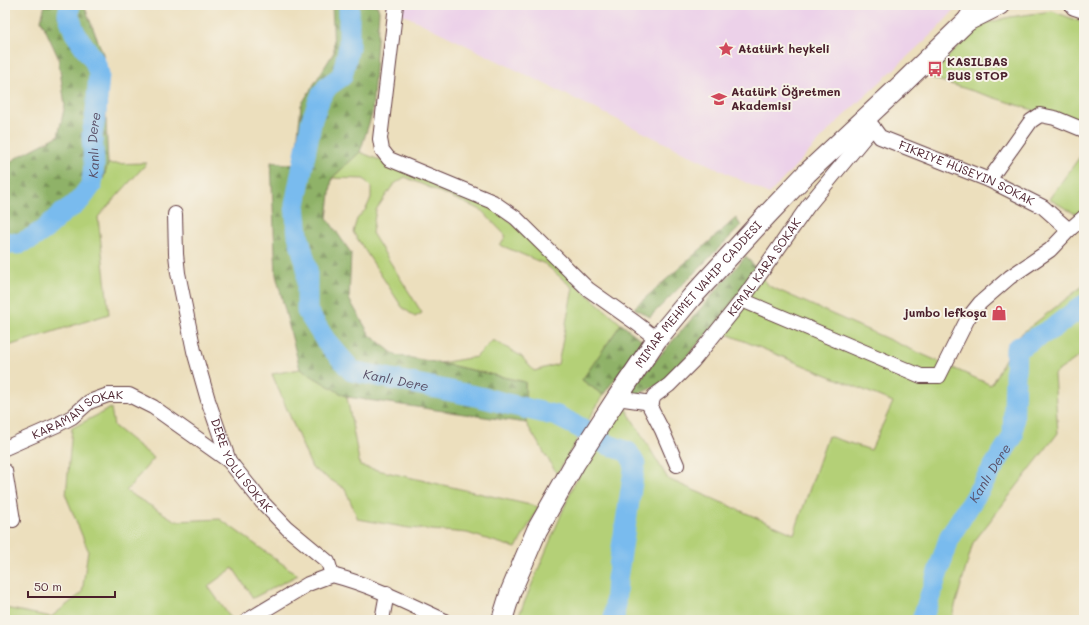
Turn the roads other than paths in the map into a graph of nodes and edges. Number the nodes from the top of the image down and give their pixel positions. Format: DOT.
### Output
graph roads {
  1 [pos="396,5"];
  2 [pos="999,5"];
  3 [pos="1075,5"];
  4 [pos="1083,7"];
  5 [pos="972,13"];
  6 [pos="869,122"];
  7 [pos="1084,130"];
  8 [pos="989,180"];
  9 [pos="175,214"];
  10 [pos="1084,217"];
  11 [pos="1069,230"];
  12 [pos="742,300"];
  13 [pos="657,340"];
  14 [pos="617,398"];
  15 [pos="652,403"];
  16 [pos="5,448"];
  17 [pos="229,461"];
  18 [pos="677,465"];
  19 [pos="5,470"];
  20 [pos="13,520"];
  21 [pos="332,575"];
  22 [pos="386,593"];
  23 [pos="248,620"];
  24 [pos="382,620"];
  25 [pos="442,620"];
  26 [pos="502,620"];
  1 -- 13 [label="street"];
  2 -- 5 [label="main road, MIMAR MEHMET VAHIP CADDESI"];
  3 -- 4 [label="main road"];
  5 -- 6 [label="main road, MIMAR MEHMET VAHIP CADDESI"];
  6 -- 8 [label="street, FIKRIYE HÜSEYIN SOKAK"];
  6 -- 12 [label="street, KEMAL KARA SOKAK"];
  6 -- 13 [label="main road, MIMAR MEHMET VAHIP CADDESI"];
  7 -- 8 [label="street"];
  8 -- 11 [label="street, FIKRIYE HÜSEYIN SOKAK"];
  9 -- 17 [label="street, DERE YOLU SOKAK"];
  10 -- 11 [label="street"];
  11 -- 12 [label="street"];
  12 -- 15 [label="street, KEMAL KARA SOKAK"];
  13 -- 14 [label="main road, MIMAR MEHMET VAHIP CADDESI"];
  14 -- 15 [label="street"];
  14 -- 26 [label="main road, MIMAR MEHMET VAHIP CADDESI"];
  15 -- 18 [label="street"];
  16 -- 17 [label="street, KARAMAN SOKAK"];
  17 -- 21 [label="street, DERE YOLU SOKAK"];
  19 -- 20 [label="street"];
  21 -- 22 [label="street"];
  21 -- 23 [label="street"];
  22 -- 24 [label="street"];
  22 -- 25 [label="street"];
}
